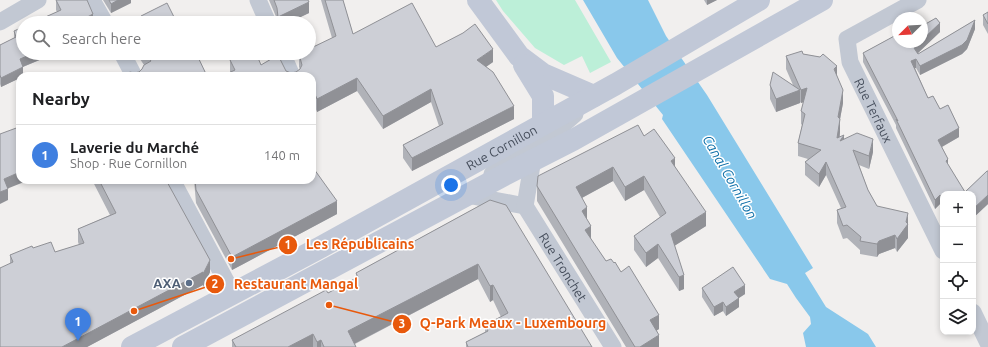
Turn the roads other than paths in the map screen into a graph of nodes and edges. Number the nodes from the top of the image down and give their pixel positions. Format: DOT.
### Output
graph roads {
  1 [pos="38,0"];
  2 [pos="92,0"];
  3 [pos="258,0"];
  4 [pos="478,0"];
  5 [pos="759,0"];
  6 [pos="822,0"];
  7 [pos="918,0"];
  8 [pos="101,16"];
  9 [pos="265,16"];
  10 [pos="0,22"];
  11 [pos="519,56"];
  12 [pos="126,60"];
  13 [pos="285,60"];
  14 [pos="132,72"];
  15 [pos="290,72"];
  16 [pos="594,96"];
  17 [pos="543,124"];
  18 [pos="533,159"];
  19 [pos="174,184"];
  20 [pos="467,195"];
  21 [pos="526,206"];
  22 [pos="940,245"];
  23 [pos="233,294"];
  24 [pos="976,318"];
  25 [pos="212,340"];
  26 [pos="988,343"];
  27 [pos="132,347"];
  28 [pos="183,347"];
  29 [pos="613,347"];
  1 -- 10 [label="street"];
  2 -- 8 [label="street"];
  3 -- 9 [label="street"];
  4 -- 11 [label="main road"];
  5 -- 16 [label="main road, Rue Cornillon"];
  6 -- 18 [label="main road, Rue Cornillon"];
  7 -- 22 [label="street, Rue Terfaux"];
  11 -- 16 [label="main road"];
  11 -- 17 [label="main road"];
  12 -- 14 [label="street"];
  13 -- 15 [label="street"];
  16 -- 17 [label="main road, Rue Cornillon"];
  16 -- 18 [label="street"];
  17 -- 20 [label="street"];
  17 -- 23 [label="main road, Rue Cornillon"];
  18 -- 20 [label="main road, Rue Cornillon"];
  18 -- 21 [label="street"];
  19 -- 23 [label="street"];
  20 -- 21 [label="street"];
  20 -- 25 [label="main road, Rue Cornillon"];
  21 -- 29 [label="street, Rue Tronchet"];
  23 -- 27 [label="main road, Rue Cornillon"];
  24 -- 26 [label="street"];
  25 -- 28 [label="main road, Rue Cornillon"];
}
